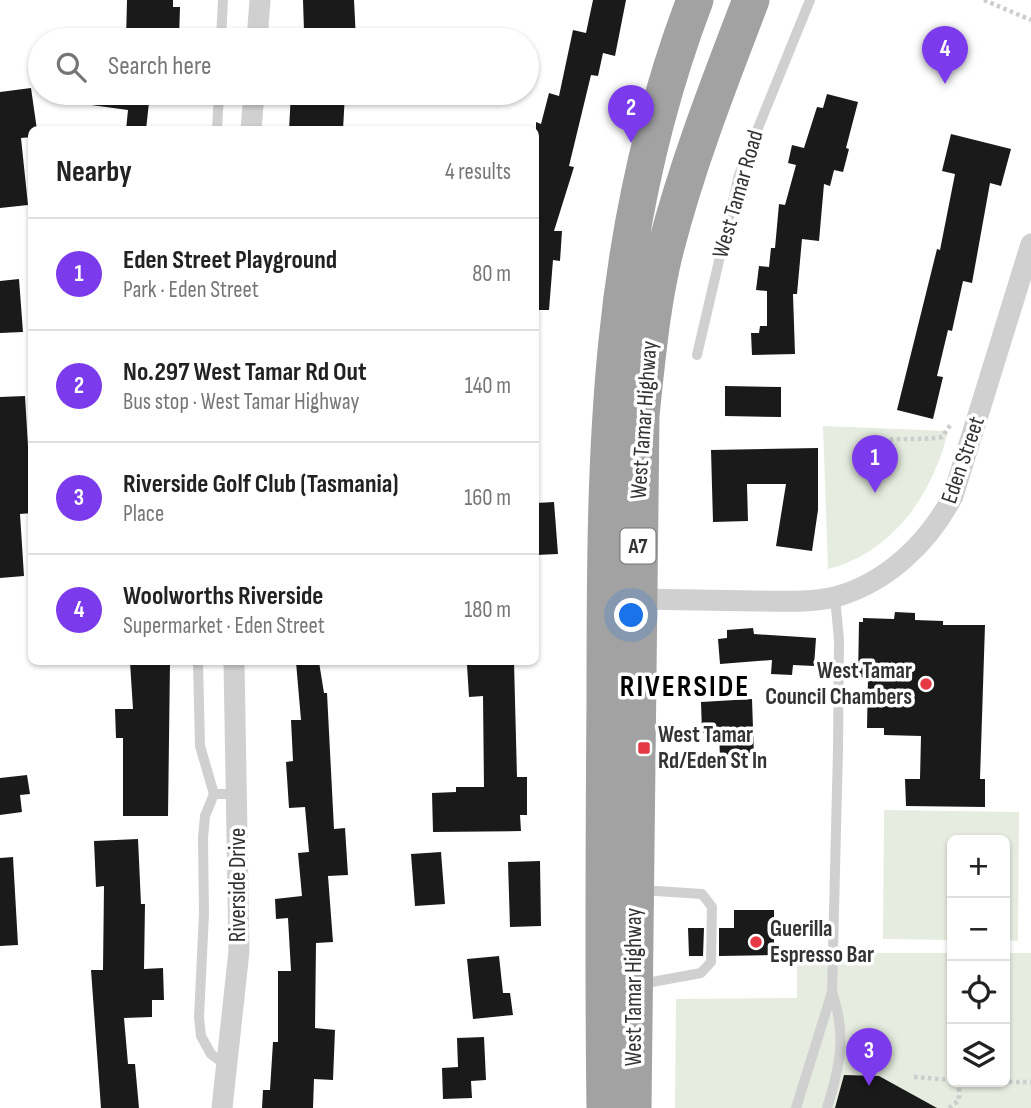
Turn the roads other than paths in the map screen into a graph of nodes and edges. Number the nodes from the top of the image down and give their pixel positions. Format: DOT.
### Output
graph roads {
  1 [pos="223,0"];
  2 [pos="260,0"];
  3 [pos="695,0"];
  4 [pos="751,0"];
  5 [pos="810,0"];
  6 [pos="222,28"];
  7 [pos="258,28"];
  8 [pos="218,105"];
  9 [pos="253,105"];
  10 [pos="217,126"];
  11 [pos="251,126"];
  12 [pos="1031,244"];
  13 [pos="1027,271"];
  14 [pos="697,355"];
  15 [pos="835,597"];
  16 [pos="638,599"];
  17 [pos="198,665"];
  18 [pos="234,665"];
  19 [pos="237,793"];
  20 [pos="214,794"];
  21 [pos="635,890"];
  22 [pos="635,985"];
  23 [pos="832,992"];
  24 [pos="227,1066"];
  25 [pos="222,1108"];
  26 [pos="604,1108"];
  27 [pos="633,1108"];
  28 [pos="796,1108"];
  29 [pos="827,1108"];
  1 -- 6 [label="lane"];
  2 -- 7 [label="street"];
  3 -- 26 [label="highway, West Tamar Highway / A7"];
  4 -- 16 [label="highway, West Tamar Highway / A7"];
  5 -- 14 [label="lane, West Tamar Road"];
  8 -- 10 [label="lane"];
  9 -- 11 [label="street"];
  12 -- 13 [label="street, Eden Street"];
  13 -- 15 [label="street, Eden Street"];
  15 -- 16 [label="street, Eden Street"];
  15 -- 23 [label="lane"];
  16 -- 21 [label="highway, West Tamar Highway / A7"];
  17 -- 20 [label="lane"];
  18 -- 19 [label="street, Riverside Drive"];
  19 -- 20 [label="lane"];
  19 -- 24 [label="street, Riverside Drive"];
  20 -- 24 [label="lane"];
  21 -- 22 [label="highway, West Tamar Highway / A7"];
  21 -- 22 [label="lane"];
  22 -- 27 [label="highway, West Tamar Highway / A7"];
  23 -- 28 [label="lane"];
  23 -- 29 [label="lane"];
  24 -- 25 [label="street, Riverside Drive"];
}
